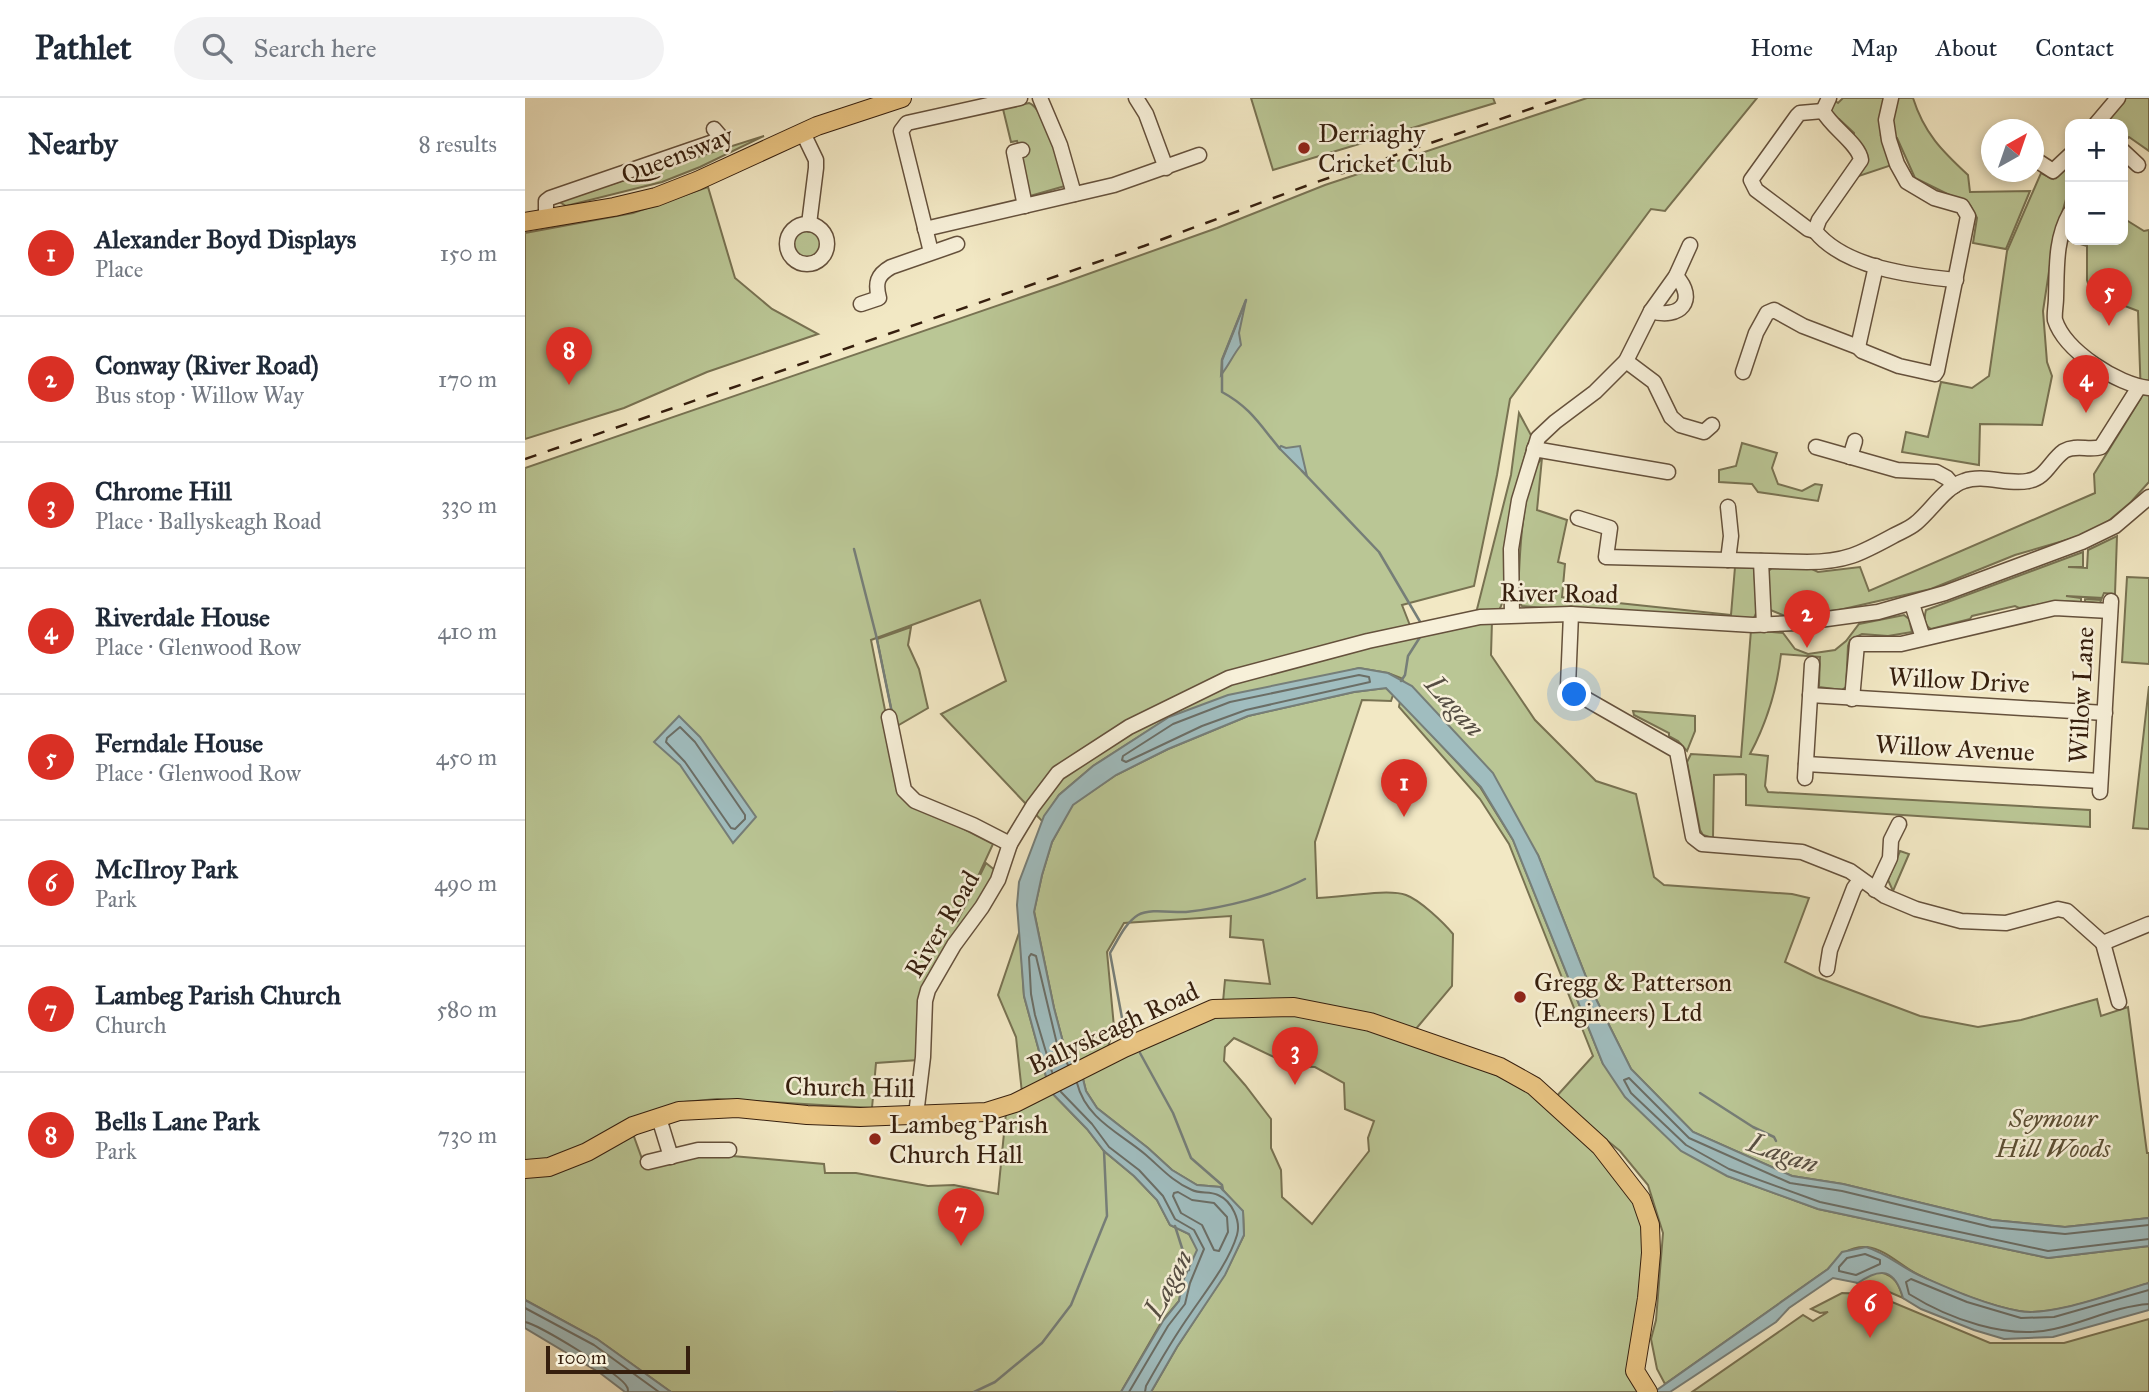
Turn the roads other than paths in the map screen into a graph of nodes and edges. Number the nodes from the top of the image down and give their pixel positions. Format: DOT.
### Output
graph roads {
  1 [pos="900,98"];
  2 [pos="1020,98"];
  3 [pos="1040,98"];
  4 [pos="1136,98"];
  5 [pos="1891,98"];
  6 [pos="2118,98"];
  7 [pos="1826,105"];
  8 [pos="2100,119"];
  9 [pos="714,129"];
  10 [pos="803,132"];
  11 [pos="1022,150"];
  12 [pos="1199,155"];
  13 [pos="2128,156"];
  14 [pos="2065,160"];
  15 [pos="2044,165"];
  16 [pos="2138,165"];
  17 [pos="1166,168"];
  18 [pos="1074,194"];
  19 [pos="1025,205"];
  20 [pos="546,219"];
  21 [pos="525,222"];
  22 [pos="2065,222"];
  23 [pos="809,224"];
  24 [pos="925,229"];
  25 [pos="1815,231"];
  26 [pos="957,243"];
  27 [pos="1691,245"];
  28 [pos="931,252"];
  29 [pos="1877,266"];
  30 [pos="1675,276"];
  31 [pos="1956,280"];
  32 [pos="861,304"];
  33 [pos="1651,311"];
  34 [pos="1858,347"];
  35 [pos="1626,361"];
  36 [pos="1743,375"];
  37 [pos="2144,388"];
  38 [pos="1712,425"];
  39 [pos="1855,441"];
  40 [pos="1816,447"];
  41 [pos="1534,449"];
  42 [pos="1850,457"];
  43 [pos="1668,472"];
  44 [pos="1954,486"];
  45 [pos="2149,497"];
  46 [pos="1728,507"];
  47 [pos="1578,518"];
  48 [pos="1728,560"];
  49 [pos="1761,561"];
  50 [pos="1912,604"];
  51 [pos="1571,614"];
  52 [pos="1512,615"];
  53 [pos="1764,625"];
  54 [pos="1923,638"];
  55 [pos="1812,664"];
  56 [pos="1810,695"];
  57 [pos="1852,699"];
  58 [pos="2105,713"];
  59 [pos="889,718"];
  60 [pos="2100,787"];
  61 [pos="1899,824"];
  62 [pos="1010,844"];
  63 [pos="1860,880"];
  64 [pos="1875,890"];
  65 [pos="2149,925"];
  66 [pos="2103,943"];
  67 [pos="1827,969"];
  68 [pos="2119,1002"];
  69 [pos="1017,1102"];
  70 [pos="916,1115"];
  71 [pos="659,1118"];
  72 [pos="729,1150"];
  73 [pos="671,1157"];
  74 [pos="648,1163"];
  75 [pos="525,1170"];
  76 [pos="1645,1387"];
  1 -- 10 [label="main road, Queensway"];
  2 -- 24 [label="street"];
  3 -- 18 [label="street"];
  4 -- 17 [label="street"];
  5 -- 31 [label="street"];
  6 -- 8 [label="street"];
  7 -- 25 [label="street"];
  7 -- 25 [label="street"];
  9 -- 20 [label="street, Queensway"];
  10 -- 20 [label="main road, Queensway"];
  10 -- 23 [label="street"];
  11 -- 19 [label="street"];
  12 -- 17 [label="street"];
  13 -- 16 [label="street"];
  14 -- 15 [label="street"];
  17 -- 18 [label="street"];
  18 -- 19 [label="street"];
  19 -- 24 [label="street"];
  20 -- 21 [label="main road, Queensway"];
  22 -- 37 [label="street"];
  24 -- 28 [label="street"];
  25 -- 29 [label="street"];
  26 -- 28 [label="street"];
  27 -- 30 [label="street"];
  28 -- 32 [label="street"];
  29 -- 31 [label="street"];
  29 -- 34 [label="street"];
  30 -- 33 [label="street"];
  30 -- 33 [label="street"];
  31 -- 34 [label="street"];
  33 -- 35 [label="street"];
  34 -- 36 [label="street"];
  35 -- 38 [label="street"];
  35 -- 41 [label="street"];
  37 -- 44 [label="street"];
  39 -- 42 [label="street"];
  40 -- 42 [label="street"];
  41 -- 43 [label="street"];
  41 -- 52 [label="street"];
  42 -- 44 [label="street"];
  44 -- 49 [label="street"];
  45 -- 50 [label="street, River Road"];
  46 -- 48 [label="street"];
  47 -- 48 [label="street"];
  48 -- 49 [label="street"];
  49 -- 53 [label="street"];
  50 -- 53 [label="street, River Road"];
  50 -- 54 [label="street"];
  51 -- 52 [label="street, River Road"];
  51 -- 53 [label="street, River Road"];
  51 -- 63 [label="street"];
  52 -- 62 [label="street, River Road"];
  54 -- 57 [label="street"];
  54 -- 58 [label="street, Willow Lane"];
  55 -- 56 [label="street"];
  56 -- 57 [label="street, Willow Drive"];
  56 -- 60 [label="street, Willow Avenue"];
  57 -- 58 [label="street, Willow Drive"];
  58 -- 60 [label="street, Willow Lane"];
  59 -- 62 [label="street"];
  61 -- 64 [label="street"];
  62 -- 70 [label="street, River Road"];
  63 -- 64 [label="street"];
  63 -- 67 [label="street"];
  64 -- 66 [label="street"];
  65 -- 66 [label="street"];
  66 -- 68 [label="street"];
  69 -- 70 [label="main road, Church Hill"];
  69 -- 76 [label="main road, Ballyskeagh Road"];
  70 -- 71 [label="main road, Church Hill"];
  71 -- 73 [label="street"];
  71 -- 75 [label="main road, Church Hill"];
  72 -- 73 [label="street"];
  73 -- 74 [label="street"];
}
